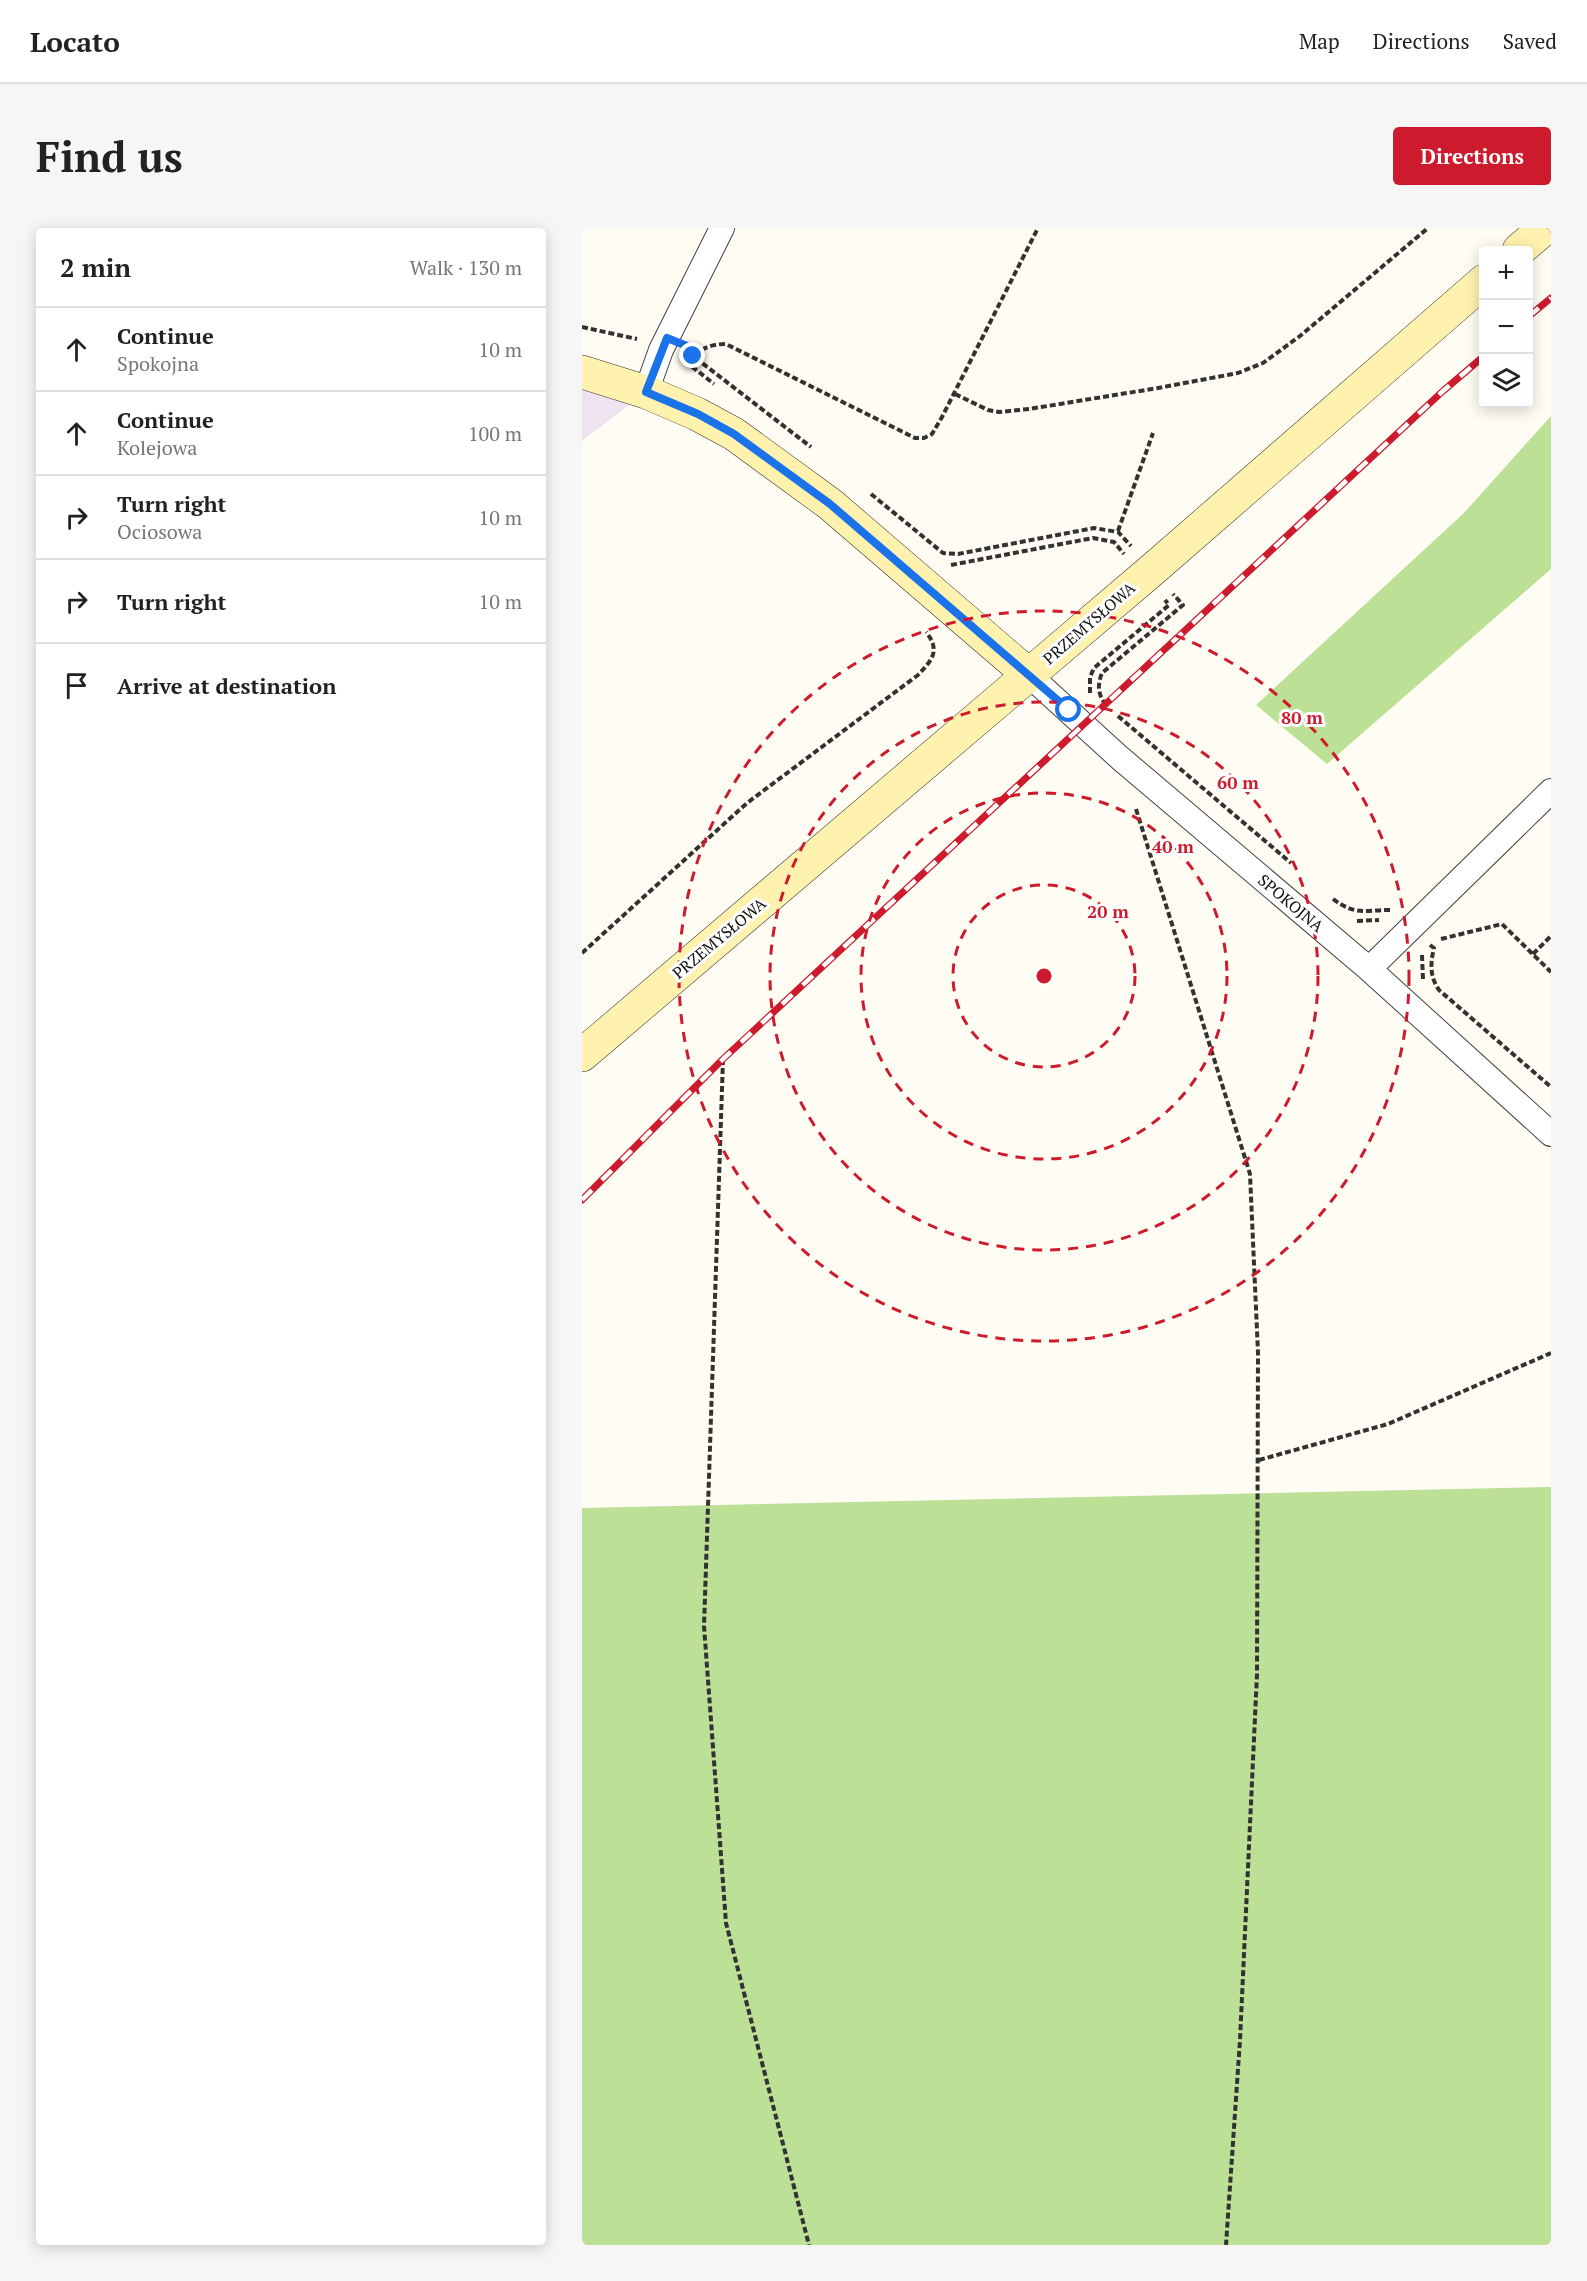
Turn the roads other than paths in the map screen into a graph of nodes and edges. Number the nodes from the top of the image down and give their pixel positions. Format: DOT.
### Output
graph roads {
  1 [pos="722,228"];
  2 [pos="1545,228"];
  3 [pos="1524,246"];
  4 [pos="1479,285"];
  5 [pos="582,372"];
  6 [pos="646,392"];
  7 [pos="1029,675"];
  8 [pos="1551,791"];
  9 [pos="1369,969"];
  10 [pos="582,1055"];
  11 [pos="1551,1134"];
  1 -- 6 [label="street"];
  2 -- 3 [label="street"];
  4 -- 7 [label="street, PRZEMYSŁOWA"];
  5 -- 6 [label="street"];
  6 -- 7 [label="street"];
  7 -- 9 [label="street, SPOKOJNA"];
  7 -- 10 [label="street, PRZEMYSŁOWA"];
  8 -- 9 [label="street"];
  9 -- 11 [label="street, SPOKOJNA"];
}
